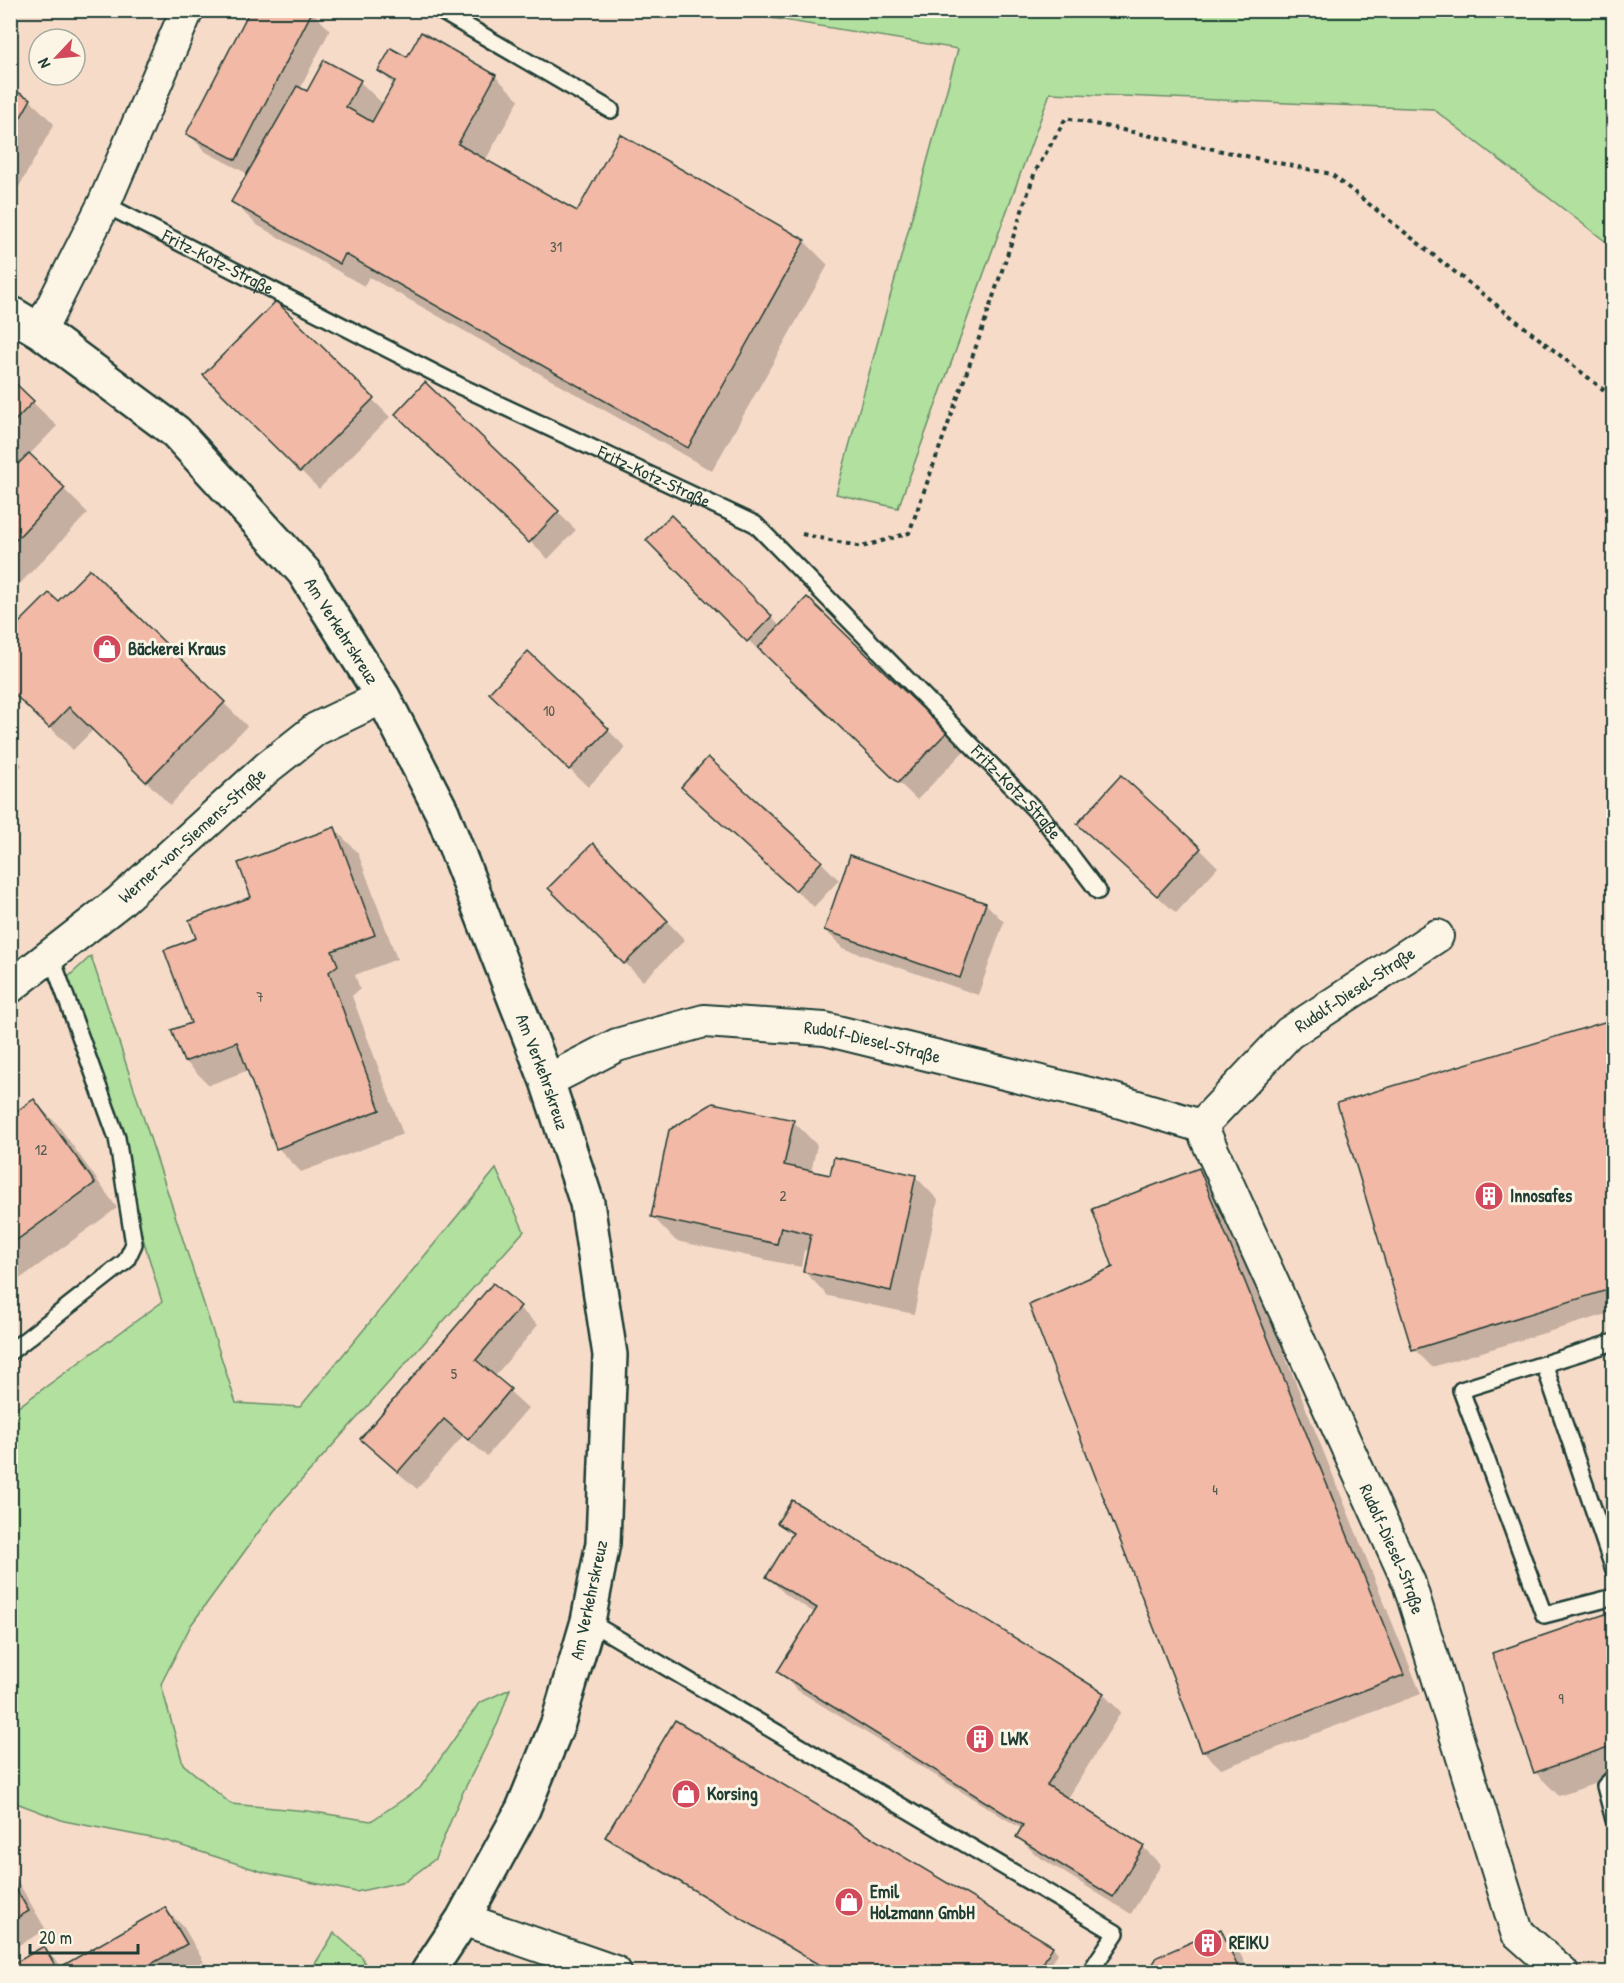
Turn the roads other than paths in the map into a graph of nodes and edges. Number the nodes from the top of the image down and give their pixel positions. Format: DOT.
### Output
graph roads {
  1 [pos="187,10"];
  2 [pos="439,10"];
  3 [pos="611,110"];
  4 [pos="104,204"];
  5 [pos="10,313"];
  6 [pos="40,331"];
  7 [pos="383,697"];
  8 [pos="1098,891"];
  9 [pos="1437,936"];
  10 [pos="51,956"];
  11 [pos="10,987"];
  12 [pos="547,1081"];
  13 [pos="1201,1126"];
  14 [pos="1614,1342"];
  15 [pos="10,1352"];
  16 [pos="1544,1364"];
  17 [pos="1614,1569"];
  18 [pos="1614,1597"];
  19 [pos="588,1621"];
  20 [pos="1614,1777"];
  21 [pos="1614,1820"];
  22 [pos="463,1919"];
  23 [pos="428,1972"];
  24 [pos="615,1972"];
  25 [pos="1090,1972"];
  26 [pos="1562,1972"];
  1 -- 4 [label="street"];
  2 -- 3 [label="lane"];
  4 -- 6 [label="street"];
  4 -- 8 [label="lane, Fritz-Kotz-Straße"];
  5 -- 6 [label="street, Am Verkehrskreuz"];
  6 -- 7 [label="street, Am Verkehrskreuz"];
  7 -- 10 [label="street, Werner-von-Siemens-Straße"];
  7 -- 12 [label="street, Am Verkehrskreuz"];
  9 -- 13 [label="street, Rudolf-Diesel-Straße"];
  10 -- 11 [label="street, Werner-von-Siemens-Straße"];
  10 -- 15 [label="lane"];
  12 -- 13 [label="street, Rudolf-Diesel-Straße"];
  12 -- 19 [label="street, Am Verkehrskreuz"];
  13 -- 26 [label="street, Rudolf-Diesel-Straße"];
  14 -- 16 [label="lane"];
  16 -- 17 [label="lane"];
  16 -- 18 [label="lane"];
  19 -- 22 [label="street, Am Verkehrskreuz"];
  19 -- 25 [label="lane"];
  20 -- 21 [label="lane"];
  22 -- 23 [label="street, Am Verkehrskreuz"];
  22 -- 24 [label="street"];
}
